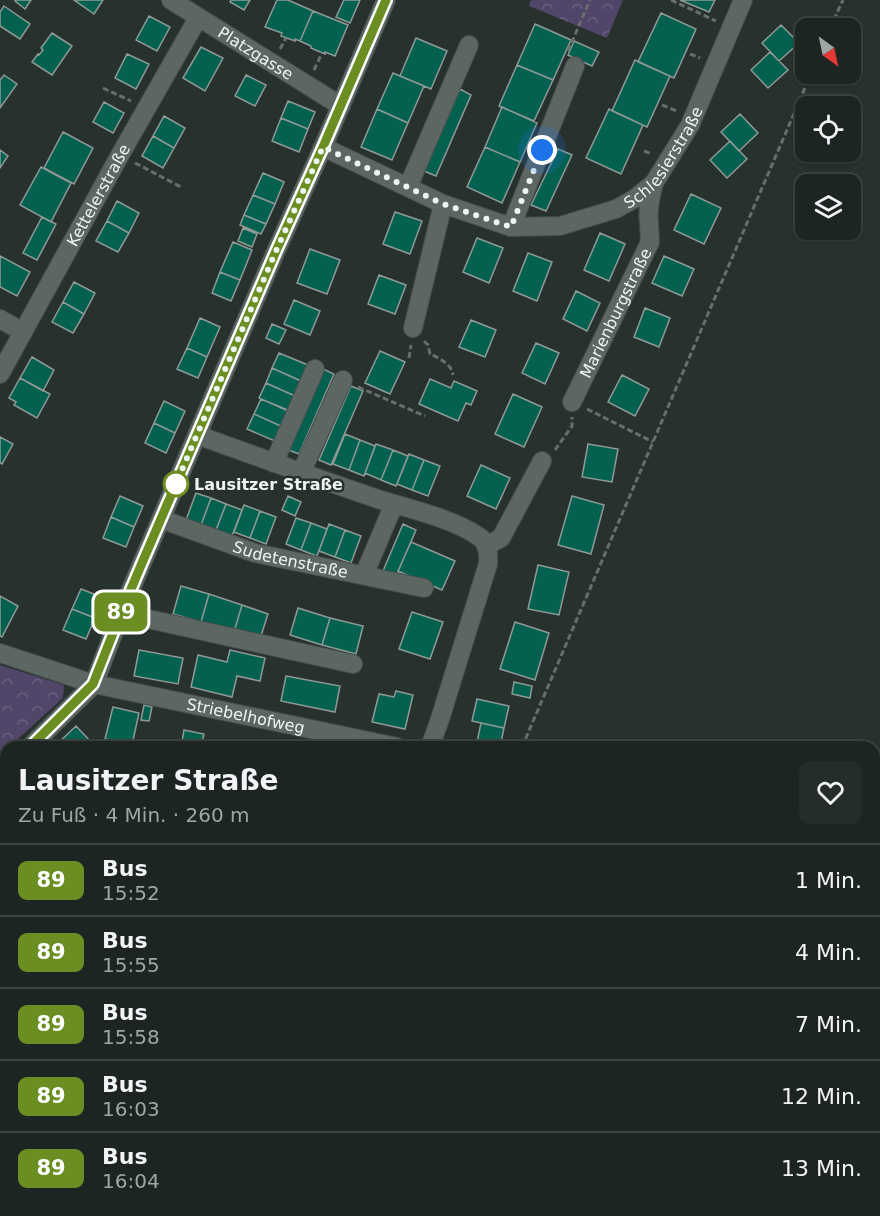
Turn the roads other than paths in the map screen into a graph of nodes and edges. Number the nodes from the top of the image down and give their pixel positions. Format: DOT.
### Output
graph roads {
  1 [pos="386,0"];
  2 [pos="742,0"];
  3 [pos="175,1"];
  4 [pos="198,18"];
  5 [pos="469,45"];
  6 [pos="575,66"];
  7 [pos="341,106"];
  8 [pos="323,147"];
  9 [pos="654,183"];
  10 [pos="408,187"];
  11 [pos="443,204"];
  12 [pos="616,209"];
  13 [pos="648,221"];
  14 [pos="511,227"];
  15 [pos="0,319"];
  16 [pos="413,328"];
  17 [pos="23,332"];
  18 [pos="315,369"];
  19 [pos="0,374"];
  20 [pos="343,380"];
  21 [pos="572,402"];
  22 [pos="197,435"];
  23 [pos="542,460"];
  24 [pos="274,463"];
  25 [pos="301,473"];
  26 [pos="394,504"];
  27 [pos="161,519"];
  28 [pos="486,546"];
  29 [pos="364,575"];
  30 [pos="424,588"];
  31 [pos="121,613"];
  32 [pos="0,653"];
  33 [pos="353,664"];
  34 [pos="93,684"];
  35 [pos="36,741"];
  36 [pos="368,741"];
  37 [pos="432,741"];
  1 -- 7 [label="street"];
  2 -- 9 [label="street, Schlesierstraße"];
  3 -- 4 [label="street, Platzgasse"];
  4 -- 7 [label="street, Platzgasse"];
  4 -- 17 [label="street, Kettelerstraße"];
  5 -- 10 [label="street"];
  6 -- 14 [label="street"];
  7 -- 8 [label="street"];
  8 -- 10 [label="street, Schlesierstraße"];
  8 -- 22 [label="street"];
  9 -- 12 [label="street, Schlesierstraße"];
  9 -- 13 [label="street, Marienburgstraße"];
  10 -- 11 [label="street, Schlesierstraße"];
  11 -- 14 [label="street, Schlesierstraße"];
  11 -- 16 [label="street"];
  12 -- 13 [label="street"];
  12 -- 14 [label="street, Schlesierstraße"];
  13 -- 21 [label="street, Marienburgstraße"];
  15 -- 17 [label="street"];
  17 -- 19 [label="street, Kettelerstraße"];
  18 -- 24 [label="street"];
  20 -- 25 [label="street"];
  22 -- 24 [label="street"];
  22 -- 27 [label="street"];
  23 -- 28 [label="street"];
  24 -- 25 [label="street"];
  25 -- 26 [label="street"];
  26 -- 28 [label="street"];
  26 -- 29 [label="street"];
  27 -- 29 [label="street, Sudetenstraße"];
  27 -- 31 [label="street"];
  28 -- 37 [label="street"];
  29 -- 30 [label="street, Sudetenstraße"];
  31 -- 33 [label="street"];
  31 -- 34 [label="street"];
  32 -- 34 [label="street, Striebelhofweg"];
  34 -- 35 [label="street"];
  34 -- 36 [label="street, Striebelhofweg"];
}
